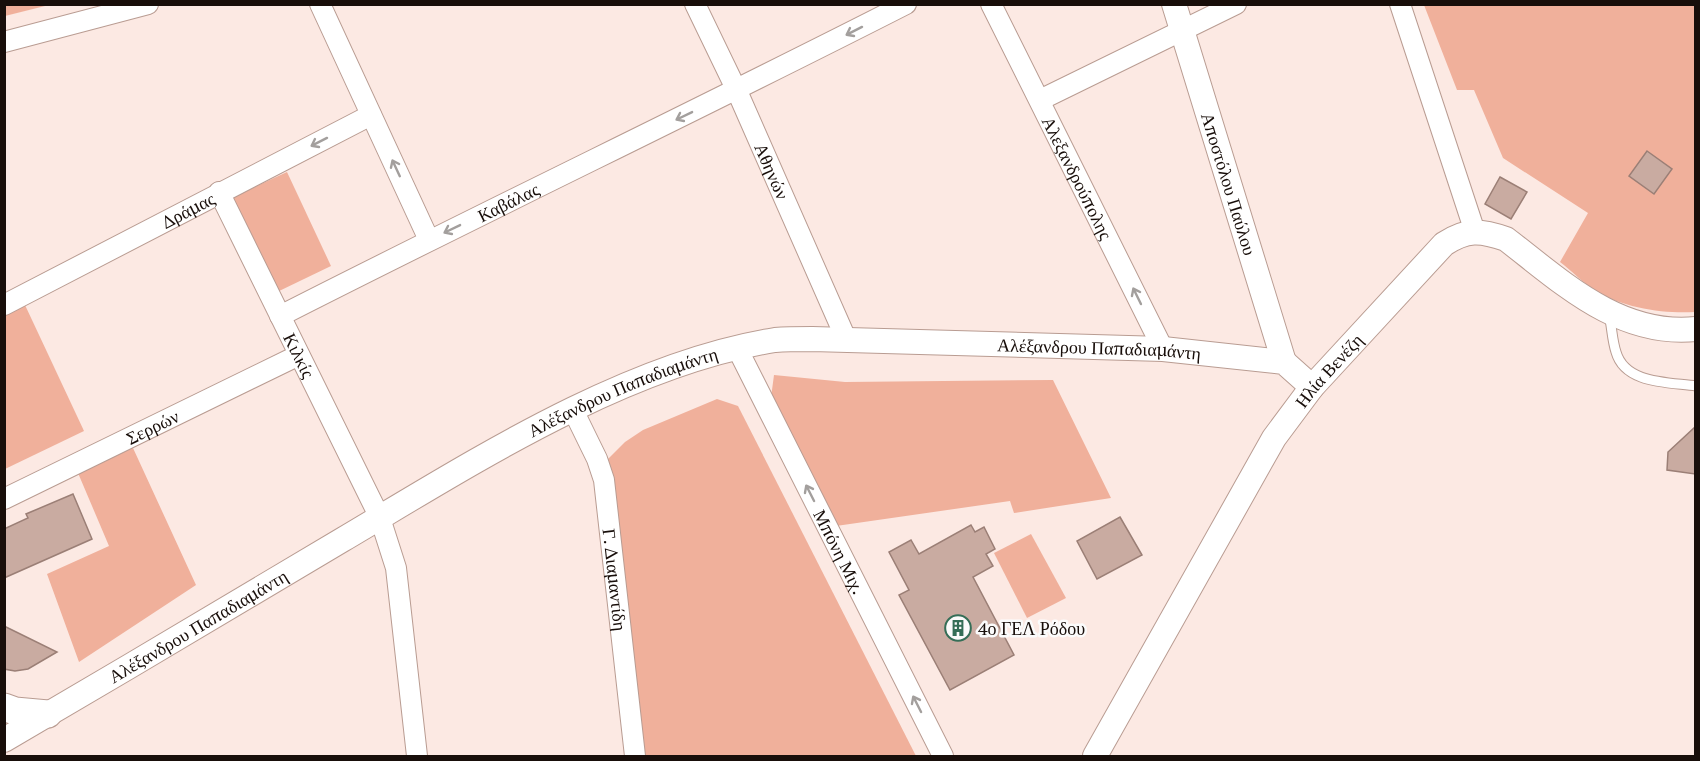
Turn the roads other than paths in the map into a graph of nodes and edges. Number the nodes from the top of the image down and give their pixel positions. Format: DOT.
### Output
graph roads {
  1 [pos="320,4"];
  2 [pos="695,4"];
  3 [pos="906,4"];
  4 [pos="991,4"];
  5 [pos="1174,4"];
  6 [pos="1236,4"];
  7 [pos="1400,4"];
  8 [pos="147,5"];
  9 [pos="1183,30"];
  10 [pos="4,42"];
  11 [pos="737,91"];
  12 [pos="1040,100"];
  13 [pos="371,115"];
  14 [pos="219,192"];
  15 [pos="1475,232"];
  16 [pos="429,240"];
  17 [pos="4,305"];
  18 [pos="1609,312"];
  19 [pos="280,316"];
  20 [pos="1695,329"];
  21 [pos="847,341"];
  22 [pos="737,348"];
  23 [pos="1163,349"];
  24 [pos="299,355"];
  25 [pos="1284,362"];
  26 [pos="1695,386"];
  27 [pos="1312,387"];
  28 [pos="573,410"];
  29 [pos="4,499"];
  30 [pos="380,518"];
  31 [pos="4,707"];
  32 [pos="48,714"];
  33 [pos="4,740"];
  34 [pos="1099,754"];
  35 [pos="417,756"];
  36 [pos="635,756"];
  37 [pos="943,756"];
  1 -- 13 [label="street"];
  2 -- 11 [label="street, Αθηνών"];
  3 -- 11 [label="street, Καβάλας, one-way"];
  4 -- 12 [label="street, Αλεξανδρούπολης"];
  5 -- 9 [label="street, Αποστόλου Παύλου"];
  6 -- 9 [label="street"];
  7 -- 15 [label="street"];
  8 -- 10 [label="street"];
  9 -- 12 [label="street"];
  9 -- 25 [label="street, Αποστόλου Παύλου"];
  11 -- 16 [label="street, Καβάλας, one-way"];
  11 -- 21 [label="street, Αθηνών"];
  23 -- 12 [label="street, Αλεξανδρούπολης, one-way"];
  13 -- 14 [label="street, Δράμας, one-way"];
  16 -- 13 [label="street, one-way"];
  14 -- 17 [label="street, Δράμας"];
  14 -- 19 [label="street, Κιλκίς"];
  15 -- 18 [label="street"];
  15 -- 27 [label="street, Ηλία Βενέζη"];
  16 -- 19 [label="street, Καβάλας"];
  18 -- 20 [label="street"];
  18 -- 26 [label="lane"];
  19 -- 24 [label="street, Κιλκίς"];
  21 -- 22 [label="street, Αλέξανδρου Παπαδιαμάντη"];
  21 -- 23 [label="street, Αλέξανδρου Παπαδιαμάντη"];
  22 -- 28 [label="street, Αλέξανδρου Παπαδιαμάντη"];
  37 -- 22 [label="street, Μπόνη Μιχ., one-way"];
  23 -- 25 [label="street, Αλέξανδρου Παπαδιαμάντη"];
  24 -- 29 [label="street, Σερρών"];
  24 -- 30 [label="street, Κιλκίς"];
  25 -- 27 [label="street"];
  27 -- 34 [label="street, Ηλία Βενέζη"];
  28 -- 30 [label="street, Αλέξανδρου Παπαδιαμάντη"];
  28 -- 36 [label="street, Γ. Διαμαντίδη"];
  30 -- 32 [label="street, Αλέξανδρου Παπαδιαμάντη"];
  30 -- 35 [label="street, Κιλκίς"];
  31 -- 32 [label="main road"];
  32 -- 33 [label="street, Αλέξανδρου Παπαδιαμάντη"];
}
